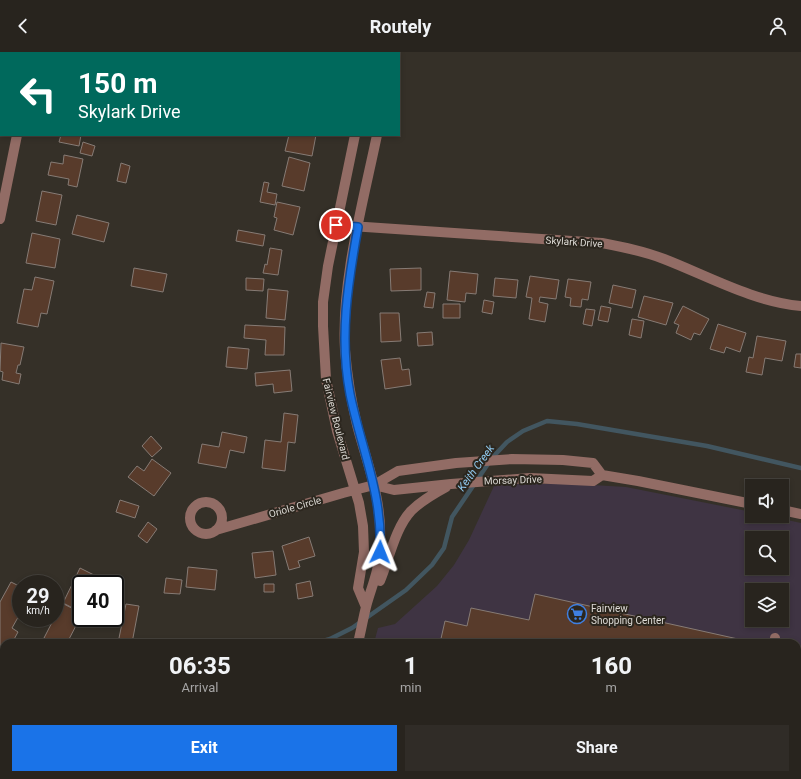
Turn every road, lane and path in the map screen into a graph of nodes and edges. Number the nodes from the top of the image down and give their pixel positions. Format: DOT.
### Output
graph roads {
  1 [pos="17,136"];
  2 [pos="355,136"];
  3 [pos="377,136"];
  4 [pos="0,219"];
  5 [pos="336,225"];
  6 [pos="358,227"];
  7 [pos="801,306"];
  8 [pos="602,475"];
  9 [pos="451,484"];
  10 [pos="374,485"];
  11 [pos="355,490"];
  12 [pos="745,503"];
  13 [pos="789,511"];
  14 [pos="801,514"];
  15 [pos="216,530"];
  16 [pos="366,607"];
  17 [pos="358,639"];
  1 -- 4 [label="street"];
  2 -- 5 [label="street, Fairview Boulevard"];
  3 -- 6 [label="street, Fairview Boulevard"];
  5 -- 6 [label="street, Skylark Drive"];
  5 -- 11 [label="street, Fairview Boulevard"];
  6 -- 7 [label="street, Skylark Drive"];
  6 -- 10 [label="street, Fairview Boulevard"];
  8 -- 9 [label="street, Morsay Drive"];
  8 -- 10 [label="street, Morsay Drive"];
  8 -- 12 [label="street, Morsay Drive"];
  9 -- 10 [label="street, Morsay Drive"];
  9 -- 16 [label="street"];
  10 -- 11 [label="street, Oriole Circle"];
  10 -- 16 [label="street, Fairview Boulevard"];
  11 -- 15 [label="street, Oriole Circle"];
  11 -- 16 [label="street, Fairview Boulevard"];
  13 -- 14 [label="street"];
  16 -- 17 [label="street, Fairview Boulevard"];
}
